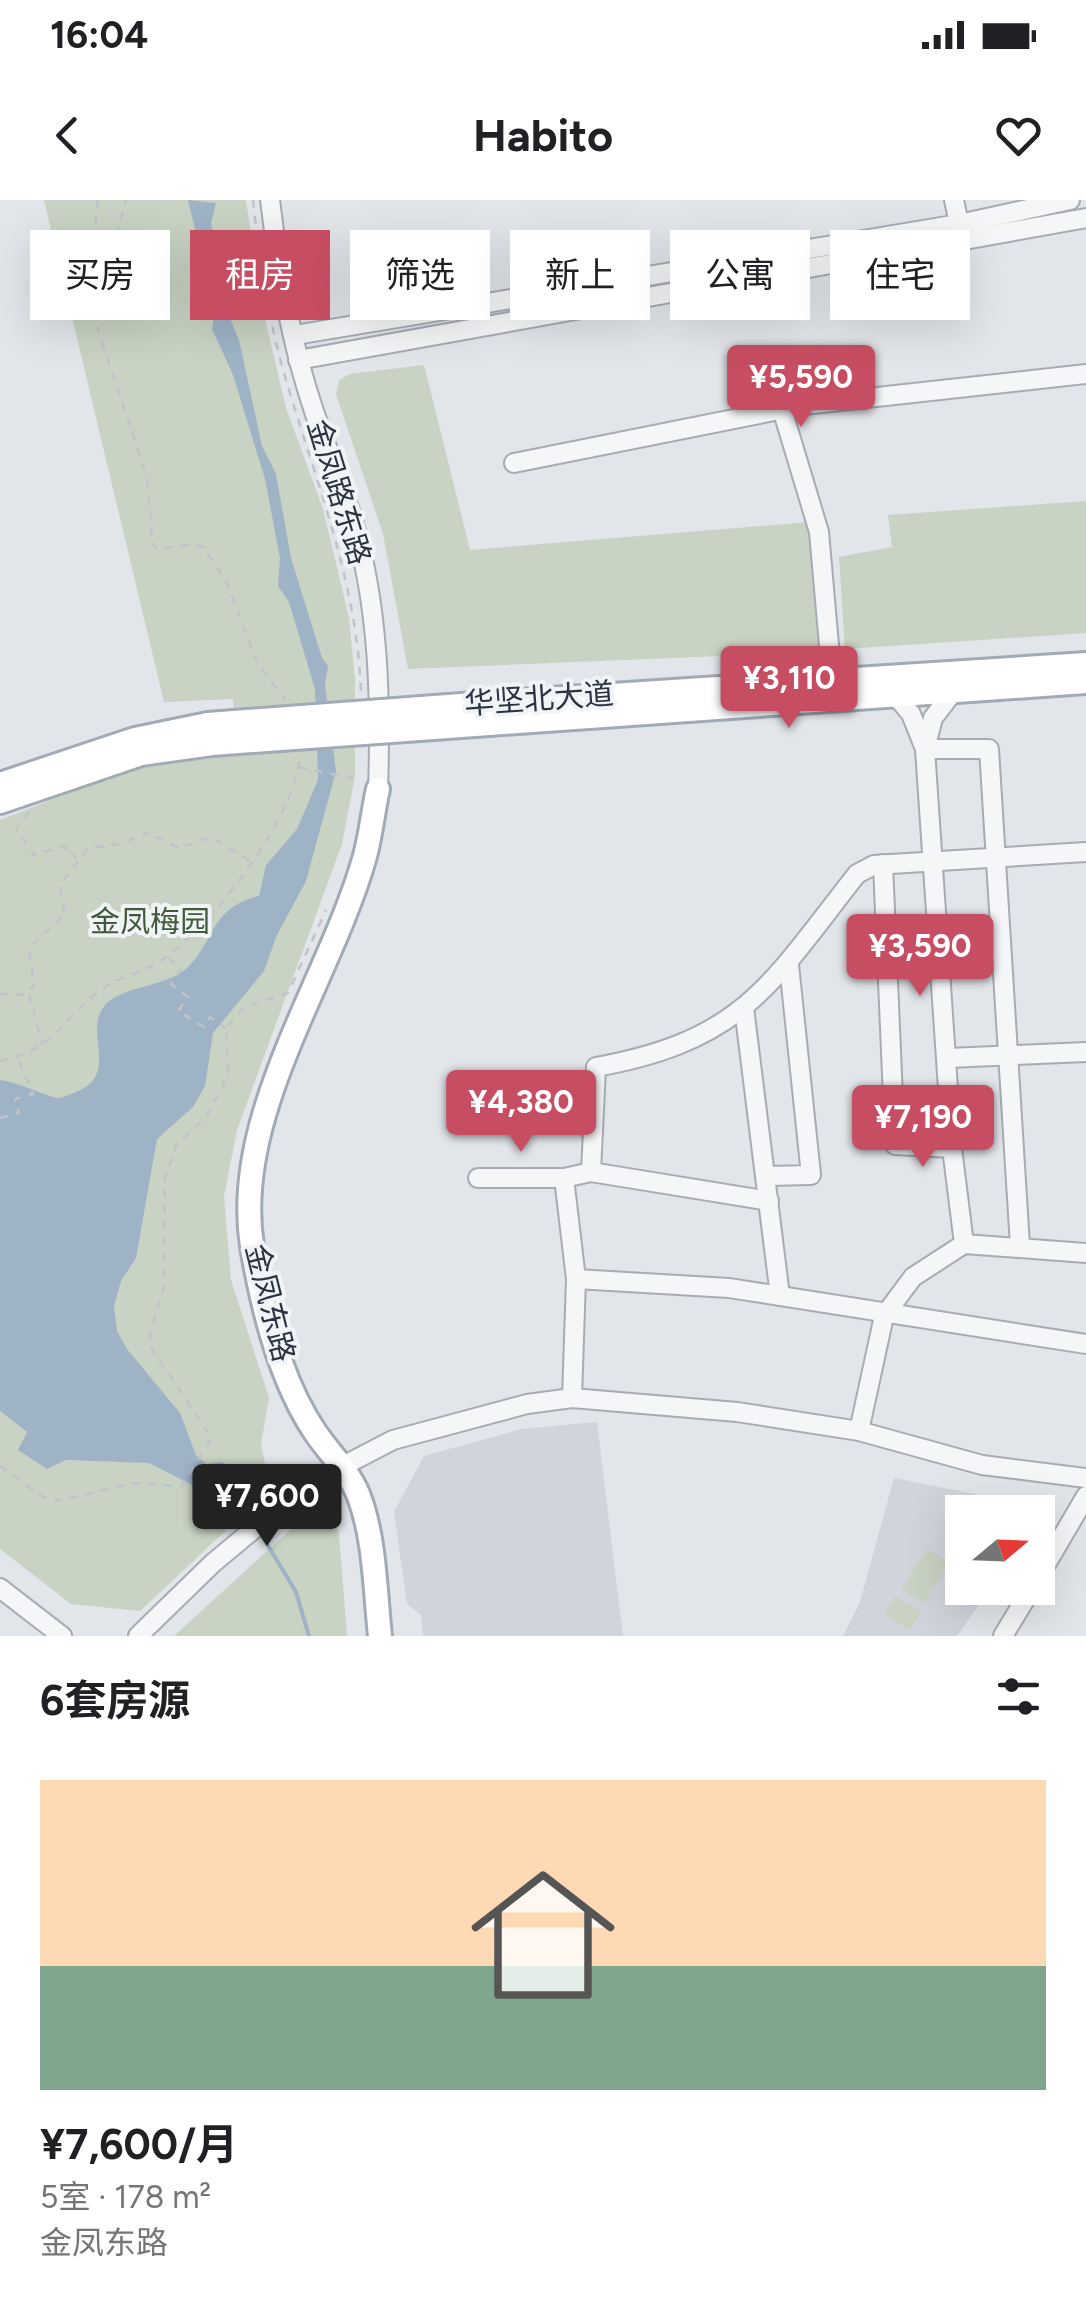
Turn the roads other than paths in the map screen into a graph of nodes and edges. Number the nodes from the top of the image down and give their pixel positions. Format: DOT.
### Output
graph roads {
  1 [pos="270,200"];
  2 [pos="954,200"];
  3 [pos="1070,200"];
  4 [pos="1086,218"];
  5 [pos="959,224"];
  6 [pos="295,335"];
  7 [pos="298,360"];
  8 [pos="1086,374"];
  9 [pos="782,409"];
  10 [pos="514,464"];
  11 [pos="1086,664"];
  12 [pos="832,680"];
  13 [pos="1086,682"];
  14 [pos="953,692"];
  15 [pos="896,696"];
  16 [pos="488,713"];
  17 [pos="210,734"];
  18 [pos="924,749"];
  19 [pos="0,784"];
  20 [pos="367,787"];
  21 [pos="0,802"];
  22 [pos="1086,852"];
  23 [pos="995,856"];
  24 [pos="932,858"];
  25 [pos="882,864"];
  26 [pos="789,965"];
  27 [pos="744,1008"];
  28 [pos="1086,1052"];
  29 [pos="1006,1056"];
  30 [pos="948,1058"];
  31 [pos="952,1148"];
  32 [pos="591,1172"];
  33 [pos="766,1176"];
  34 [pos="478,1178"];
  35 [pos="564,1178"];
  36 [pos="768,1201"];
  37 [pos="964,1244"];
  38 [pos="1020,1246"];
  39 [pos="1086,1253"];
  40 [pos="576,1279"];
  41 [pos="780,1296"];
  42 [pos="884,1316"];
  43 [pos="1086,1344"];
  44 [pos="572,1398"];
  45 [pos="859,1431"];
  46 [pos="343,1466"];
  47 [pos="1086,1478"];
  48 [pos="1086,1496"];
  49 [pos="1055,1549"];
  50 [pos="0,1588"];
  51 [pos="1022,1605"];
  52 [pos="62,1636"];
  53 [pos="138,1636"];
  54 [pos="380,1636"];
  55 [pos="1003,1636"];
  1 -- 6 [label="street, 金凤路东路"];
  2 -- 5 [label="street"];
  3 -- 5 [label="street"];
  4 -- 7 [label="street"];
  5 -- 6 [label="street"];
  6 -- 7 [label="street, 金凤路东路"];
  7 -- 20 [label="street, 金凤路东路"];
  8 -- 9 [label="street"];
  9 -- 10 [label="street"];
  9 -- 12 [label="street"];
  11 -- 12 [label="main road, 华坚北大道"];
  12 -- 16 [label="main road, 华坚北大道"];
  13 -- 14 [label="main road, 华坚北大道"];
  14 -- 15 [label="main road, 华坚北大道"];
  14 -- 18 [label="street"];
  15 -- 16 [label="main road, 华坚北大道"];
  15 -- 18 [label="street"];
  16 -- 17 [label="main road, 华坚北大道, bridge"];
  17 -- 19 [label="main road, 华坚北大道"];
  17 -- 21 [label="main road, 华坚北大道"];
  18 -- 23 [label="street"];
  18 -- 24 [label="street"];
  20 -- 46 [label="main road, 金凤东路"];
  22 -- 23 [label="street"];
  23 -- 24 [label="street"];
  23 -- 29 [label="street"];
  24 -- 25 [label="street"];
  24 -- 30 [label="street"];
  25 -- 26 [label="street"];
  25 -- 31 [label="street"];
  26 -- 27 [label="street"];
  26 -- 33 [label="street"];
  27 -- 32 [label="street"];
  27 -- 33 [label="street"];
  28 -- 29 [label="street"];
  29 -- 30 [label="street"];
  29 -- 38 [label="street"];
  30 -- 31 [label="street"];
  31 -- 37 [label="street"];
  32 -- 35 [label="street"];
  32 -- 36 [label="street"];
  33 -- 36 [label="street"];
  34 -- 35 [label="street"];
  35 -- 40 [label="street"];
  36 -- 41 [label="street"];
  37 -- 38 [label="street"];
  37 -- 42 [label="street"];
  38 -- 39 [label="street"];
  40 -- 41 [label="street"];
  40 -- 44 [label="street"];
  41 -- 42 [label="street"];
  42 -- 43 [label="street"];
  42 -- 45 [label="street"];
  44 -- 45 [label="street"];
  44 -- 46 [label="street"];
  45 -- 47 [label="street"];
  46 -- 53 [label="street"];
  46 -- 54 [label="main road, 金凤东路"];
  48 -- 49 [label="street"];
  50 -- 52 [label="street"];
  51 -- 55 [label="street"];
}
